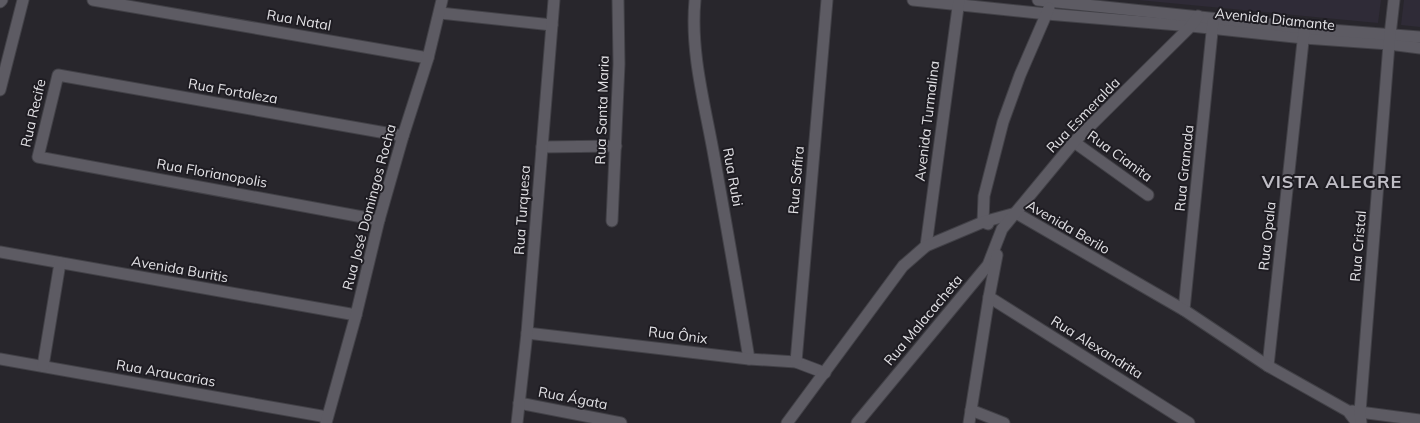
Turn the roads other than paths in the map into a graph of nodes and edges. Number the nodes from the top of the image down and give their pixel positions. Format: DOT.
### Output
graph roads {
  1 [pos="23,0"];
  2 [pos="93,0"];
  3 [pos="442,0"];
  4 [pos="554,0"];
  5 [pos="618,0"];
  6 [pos="695,0"];
  7 [pos="827,0"];
  8 [pos="913,0"];
  9 [pos="1038,0"];
  10 [pos="1394,0"];
  11 [pos="1051,1"];
  12 [pos="958,2"];
  13 [pos="440,13"];
  14 [pos="1047,14"];
  15 [pos="1198,16"];
  16 [pos="1213,23"];
  17 [pos="552,26"];
  18 [pos="1191,26"];
  19 [pos="1304,33"];
  20 [pos="1420,37"];
  21 [pos="1390,39"];
  22 [pos="1420,48"];
  23 [pos="428,58"];
  24 [pos="58,75"];
  25 [pos="0,90"];
  26 [pos="403,136"];
  27 [pos="1074,142"];
  28 [pos="616,146"];
  29 [pos="542,147"];
  30 [pos="38,157"];
  31 [pos="1148,195"];
  32 [pos="1016,213"];
  33 [pos="379,220"];
  34 [pos="612,221"];
  35 [pos="983,222"];
  36 [pos="1002,229"];
  37 [pos="926,246"];
  38 [pos="0,252"];
  39 [pos="60,263"];
  40 [pos="989,297"];
  41 [pos="1184,310"];
  42 [pos="356,315"];
  43 [pos="527,333"];
  44 [pos="0,359"];
  45 [pos="749,359"];
  46 [pos="796,362"];
  47 [pos="43,366"];
  48 [pos="1268,366"];
  49 [pos="825,373"];
  50 [pos="519,403"];
  51 [pos="971,410"];
  52 [pos="1348,411"];
  53 [pos="1361,417"];
  54 [pos="327,420"];
  55 [pos="1420,420"];
  56 [pos="517,423"];
  57 [pos="621,423"];
  58 [pos="787,423"];
  59 [pos="857,423"];
  60 [pos="969,423"];
  61 [pos="1004,423"];
  62 [pos="1189,423"];
  63 [pos="1357,423"];
  1 -- 25 [label="street"];
  2 -- 23 [label="street, Rua Natal"];
  3 -- 13 [label="street, Rua José Domingos Rocha"];
  4 -- 17 [label="street, Rua Turquesa"];
  5 -- 28 [label="street, Rua Santa Maria"];
  6 -- 45 [label="street, Rua Rubi"];
  7 -- 46 [label="street, Rua Safira"];
  8 -- 12 [label="street, Avenida Diamante"];
  9 -- 11 [label="street, Avenida Diamante"];
  10 -- 21 [label="street, Rua Cristal"];
  11 -- 14 [label="street"];
  11 -- 15 [label="street, Avenida Diamante"];
  12 -- 14 [label="street, Avenida Diamante"];
  12 -- 37 [label="street, Avenida Turmalina"];
  13 -- 17 [label="street"];
  13 -- 23 [label="street, Rua José Domingos Rocha"];
  14 -- 18 [label="street, Avenida Diamante"];
  14 -- 35 [label="street"];
  15 -- 16 [label="street, Avenida Diamante"];
  15 -- 18 [label="street, Rua Esmeralda"];
  16 -- 18 [label="street, Avenida Diamante"];
  16 -- 19 [label="street, Avenida Diamante"];
  16 -- 41 [label="street, Rua Granada"];
  17 -- 29 [label="street, Rua Turquesa"];
  18 -- 27 [label="street, Rua Esmeralda"];
  19 -- 21 [label="street, Avenida Diamante"];
  19 -- 48 [label="street, Rua Opala"];
  20 -- 21 [label="street, Avenida Diamante"];
  21 -- 22 [label="street, Avenida Diamante"];
  21 -- 53 [label="street, Rua Cristal"];
  23 -- 26 [label="street, Rua José Domingos Rocha"];
  24 -- 26 [label="street, Rua Fortaleza"];
  24 -- 30 [label="street, Rua Recife"];
  26 -- 33 [label="street, Rua José Domingos Rocha"];
  27 -- 31 [label="street, Rua Cianita"];
  27 -- 32 [label="street, Rua Esmeralda"];
  28 -- 29 [label="street"];
  28 -- 34 [label="street, Rua Santa Maria"];
  29 -- 43 [label="street, Rua Turquesa"];
  30 -- 33 [label="street, Rua Florianopolis"];
  32 -- 35 [label="street, Avenida Berilo"];
  32 -- 36 [label="street, Rua Esmeralda"];
  32 -- 41 [label="street, Avenida Berilo"];
  33 -- 42 [label="street, Rua José Domingos Rocha"];
  35 -- 36 [label="street"];
  35 -- 37 [label="street, Avenida Berilo"];
  36 -- 40 [label="street"];
  36 -- 59 [label="street, Rua Malacacheta"];
  37 -- 49 [label="street, Avenida Berilo"];
  38 -- 39 [label="street, Avenida Buritis"];
  39 -- 42 [label="street, Avenida Buritis"];
  39 -- 47 [label="street"];
  40 -- 51 [label="street"];
  40 -- 62 [label="street, Rua Alexandrita"];
  41 -- 48 [label="street, Avenida Berilo"];
  42 -- 54 [label="street, Rua José Domingos Rocha"];
  43 -- 45 [label="street, Rua Ônix"];
  43 -- 50 [label="street, Rua Turquesa"];
  44 -- 47 [label="street, Rua Araucarias"];
  45 -- 46 [label="street, Rua Ônix"];
  46 -- 49 [label="street, Rua Ônix"];
  47 -- 54 [label="street, Rua Araucarias"];
  48 -- 52 [label="street, Avenida Berilo"];
  49 -- 58 [label="street, Avenida Berilo"];
  50 -- 56 [label="street, Rua Turquesa"];
  50 -- 57 [label="street, Rua Ágata"];
  51 -- 60 [label="street"];
  51 -- 61 [label="street"];
  52 -- 53 [label="street"];
  52 -- 63 [label="street, Avenida Berilo"];
  53 -- 55 [label="street"];
}
